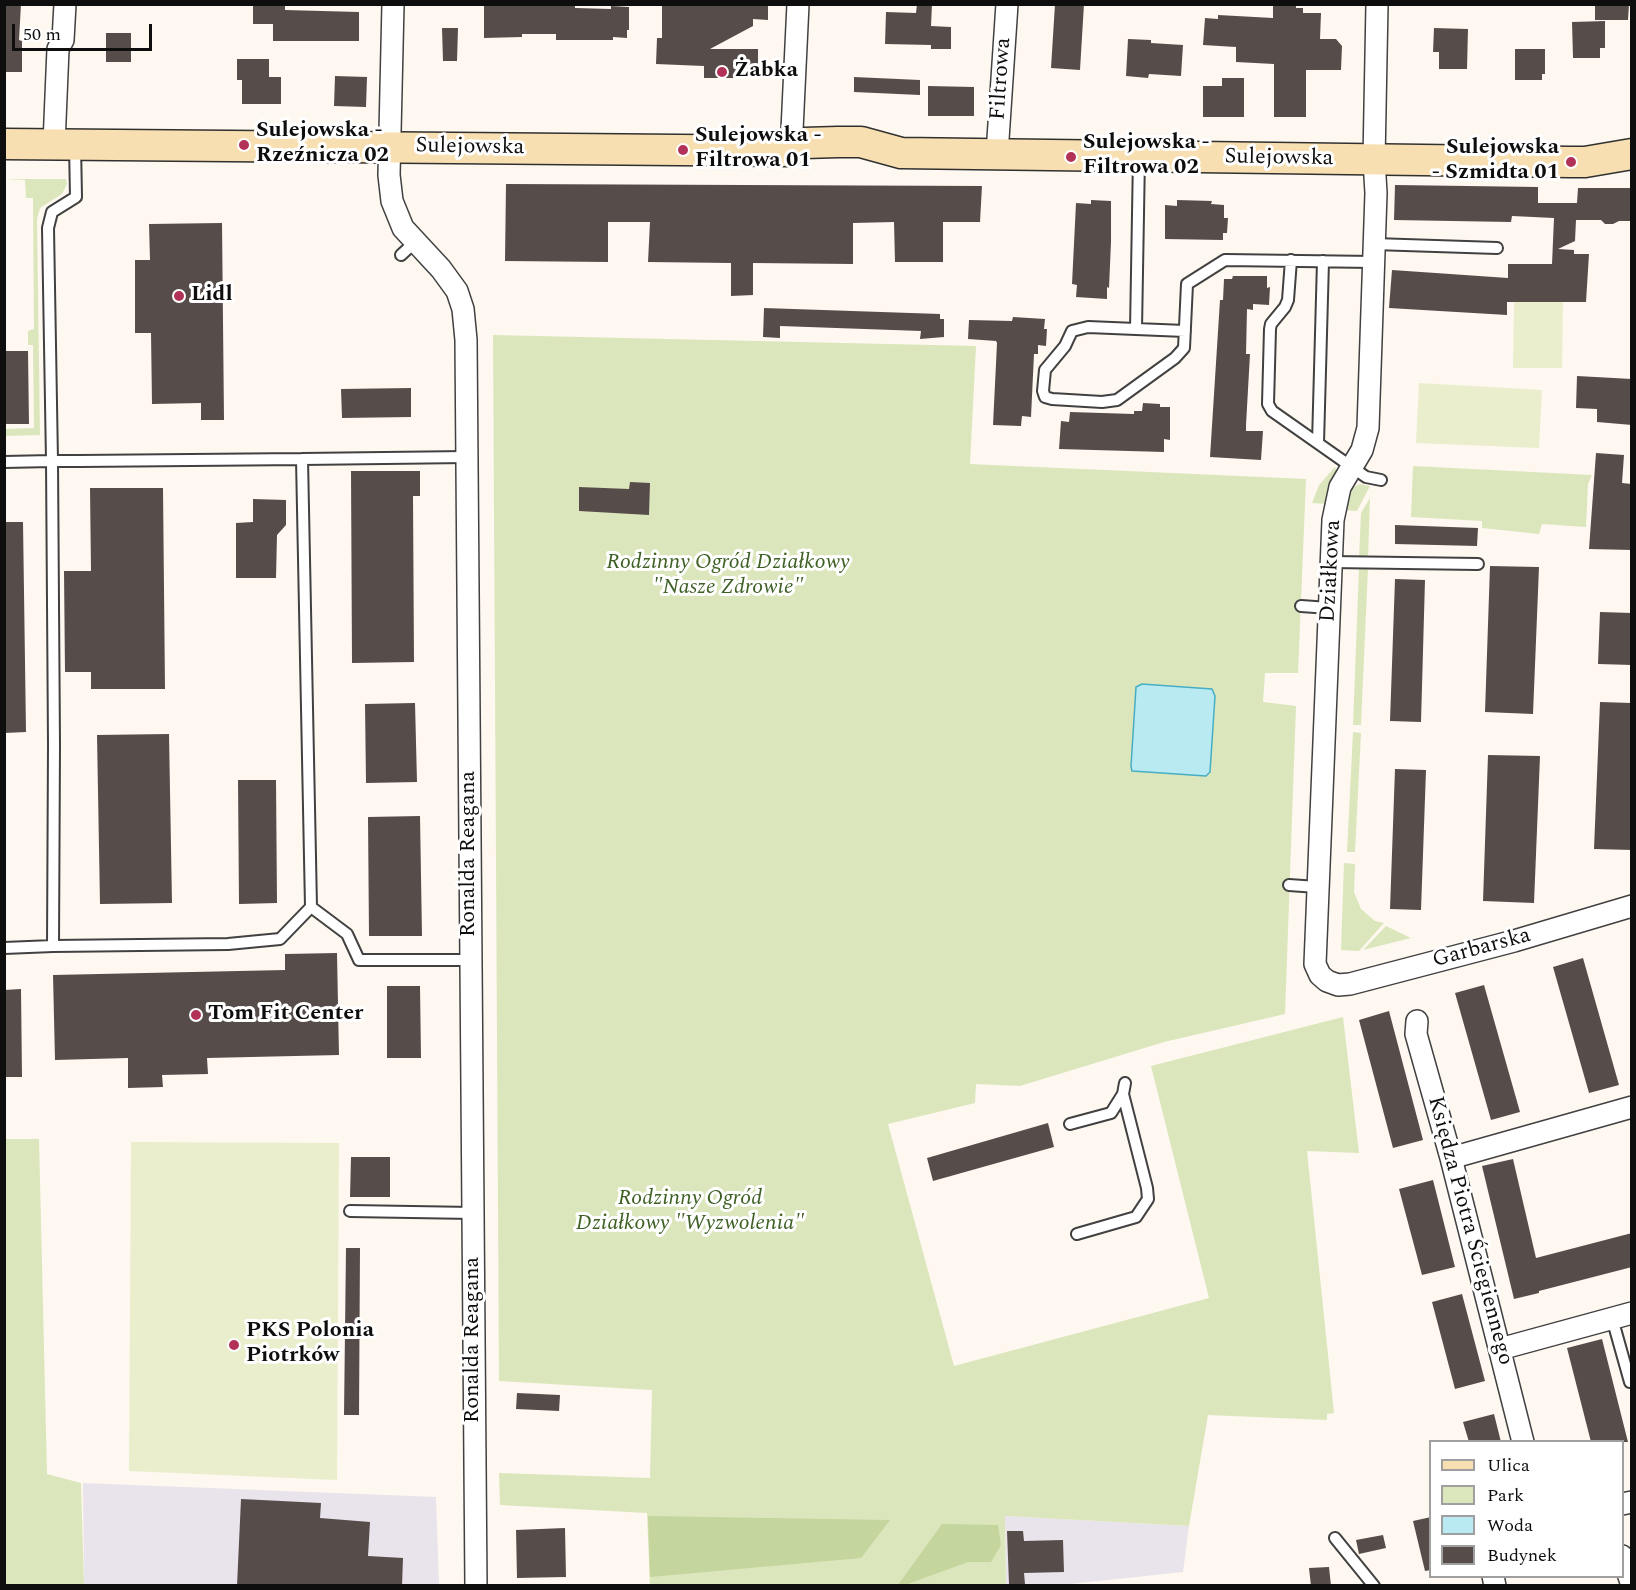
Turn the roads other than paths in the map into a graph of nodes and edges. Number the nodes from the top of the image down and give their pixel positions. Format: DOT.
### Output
graph roads {
  1 [pos="65,4"];
  2 [pos="393,4"];
  3 [pos="798,4"];
  4 [pos="1007,4"];
  5 [pos="1377,4"];
  6 [pos="4,144"];
  7 [pos="64,144"];
  8 [pos="390,147"];
  9 [pos="791,151"];
  10 [pos="997,154"];
  11 [pos="1632,154"];
  12 [pos="1139,156"];
  13 [pos="1374,160"];
  14 [pos="1585,162"];
  15 [pos="1632,171"];
  16 [pos="1497,248"];
  17 [pos="1374,253"];
  18 [pos="1291,260"];
  19 [pos="1323,261"];
  20 [pos="1136,329"];
  21 [pos="1185,331"];
  22 [pos="1318,443"];
  23 [pos="467,457"];
  24 [pos="302,459"];
  25 [pos="52,461"];
  26 [pos="4,462"];
  27 [pos="1352,466"];
  28 [pos="1381,480"];
  29 [pos="1332,561"];
  30 [pos="1478,564"];
  31 [pos="1300,606"];
  32 [pos="1329,608"];
  33 [pos="1289,885"];
  34 [pos="1317,887"];
  35 [pos="1632,906"];
  36 [pos="311,907"];
  37 [pos="53,946"];
  38 [pos="4,948"];
  39 [pos="470,960"];
  40 [pos="1331,983"];
  41 [pos="1417,1021"];
  42 [pos="1632,1107"];
  43 [pos="1070,1124"];
  44 [pos="1451,1158"];
  45 [pos="350,1211"];
  46 [pos="473,1213"];
  47 [pos="1077,1234"];
  48 [pos="1622,1316"];
  49 [pos="1500,1349"];
  50 [pos="1632,1382"];
  51 [pos="1523,1440"];
  52 [pos="1335,1538"];
  53 [pos="1624,1559"];
  54 [pos="1632,1585"];
  55 [pos="476,1586"];
  56 [pos="1374,1586"];
  1 -- 7 [label="street"];
  2 -- 8 [label="street, Ronalda Reagana"];
  3 -- 9 [label="street"];
  4 -- 10 [label="street, Filtrowa"];
  5 -- 13 [label="street, Działkowa"];
  6 -- 7 [label="main road, Sulejowska"];
  7 -- 8 [label="main road, Sulejowska"];
  7 -- 25 [label="lane"];
  8 -- 9 [label="main road, Sulejowska"];
  8 -- 23 [label="street, Ronalda Reagana"];
  9 -- 10 [label="main road, Sulejowska"];
  10 -- 12 [label="main road, Sulejowska"];
  11 -- 14 [label="main road, Sulejowska"];
  12 -- 13 [label="main road, Sulejowska"];
  12 -- 20 [label="lane"];
  13 -- 14 [label="main road, Sulejowska"];
  13 -- 17 [label="street, Działkowa"];
  14 -- 15 [label="main road, Sulejowska"];
  16 -- 17 [label="lane"];
  17 -- 19 [label="lane"];
  17 -- 27 [label="street, Działkowa"];
  18 -- 19 [label="lane"];
  18 -- 21 [label="lane"];
  18 -- 22 [label="lane"];
  19 -- 22 [label="lane"];
  20 -- 21 [label="lane"];
  20 -- 21 [label="lane"];
  22 -- 27 [label="lane"];
  23 -- 24 [label="lane"];
  23 -- 39 [label="street, Ronalda Reagana"];
  24 -- 25 [label="lane"];
  24 -- 36 [label="lane"];
  25 -- 26 [label="lane"];
  25 -- 37 [label="lane"];
  27 -- 28 [label="lane"];
  27 -- 29 [label="street, Działkowa"];
  29 -- 30 [label="lane"];
  29 -- 32 [label="street, Działkowa"];
  31 -- 32 [label="lane"];
  32 -- 34 [label="street, Działkowa"];
  33 -- 34 [label="lane"];
  34 -- 40 [label="street, Działkowa"];
  35 -- 40 [label="street, Garbarska"];
  36 -- 37 [label="lane"];
  36 -- 39 [label="lane"];
  37 -- 38 [label="lane"];
  39 -- 46 [label="street, Ronalda Reagana"];
  41 -- 44 [label="street, Księdza Piotra Ściegiennego"];
  42 -- 44 [label="street"];
  43 -- 47 [label="lane"];
  44 -- 49 [label="street, Księdza Piotra Ściegiennego"];
  45 -- 46 [label="lane"];
  46 -- 55 [label="street, Ronalda Reagana"];
  48 -- 49 [label="street"];
  48 -- 50 [label="lane"];
  49 -- 51 [label="street, Księdza Piotra Ściegiennego"];
  52 -- 56 [label="lane"];
  53 -- 54 [label="street"];
}
